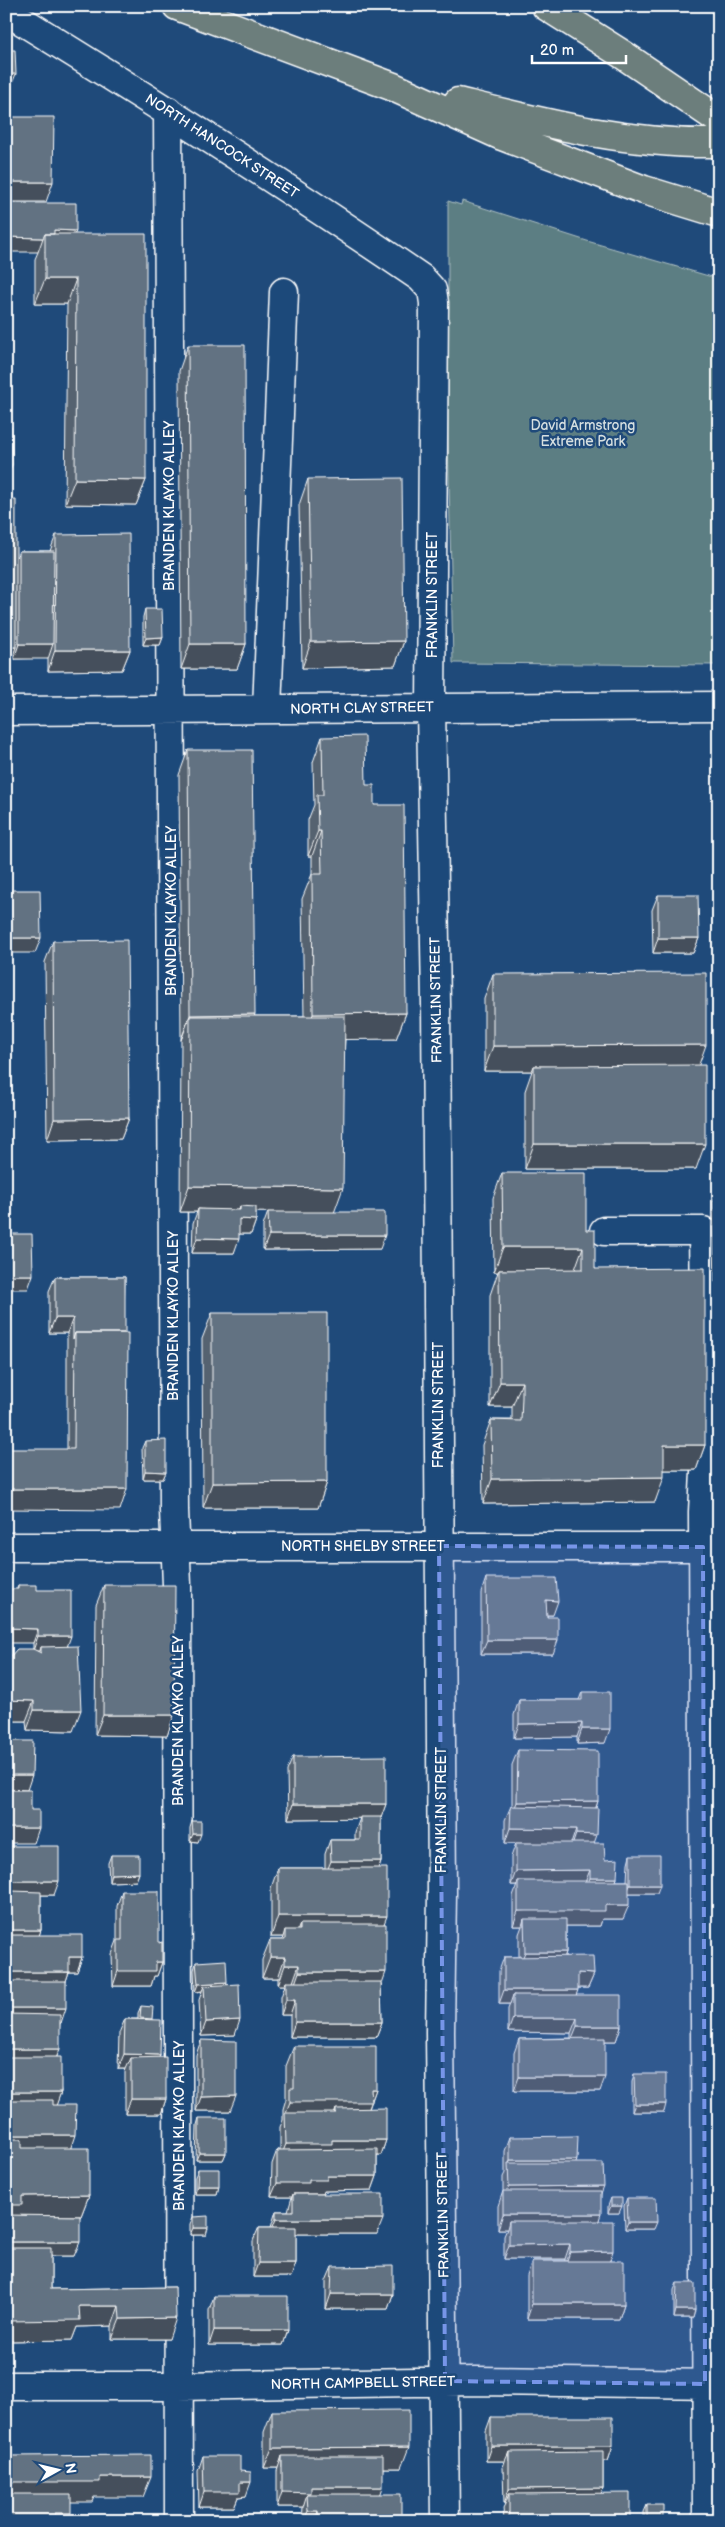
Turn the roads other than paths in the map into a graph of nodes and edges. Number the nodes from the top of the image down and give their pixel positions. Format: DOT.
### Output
graph roads {
  1 [pos="177,6"];
  2 [pos="546,6"];
  3 [pos="6,11"];
  4 [pos="391,86"];
  5 [pos="168,111"];
  6 [pos="719,120"];
  7 [pos="719,143"];
  8 [pos="719,214"];
  9 [pos="432,290"];
  10 [pos="284,292"];
  11 [pos="431,706"];
  12 [pos="719,706"];
  13 [pos="267,709"];
  14 [pos="6,711"];
  15 [pos="170,711"];
  16 [pos="604,1231"];
  17 [pos="175,1546"];
  18 [pos="439,1546"];
  19 [pos="711,1546"];
  20 [pos="6,1547"];
  21 [pos="445,2381"];
  22 [pos="712,2384"];
  23 [pos="6,2386"];
  24 [pos="179,2386"];
  25 [pos="179,2521"];
  26 [pos="445,2521"];
  27 [pos="707,2521"];
  1 -- 4 [label="highway"];
  2 -- 6 [label="highway"];
  3 -- 5 [label="street, NORTH HANCOCK STREET"];
  4 -- 7 [label="highway"];
  4 -- 8 [label="highway"];
  5 -- 9 [label="street, NORTH HANCOCK STREET"];
  5 -- 15 [label="street, BRANDEN KLAYKO ALLEY"];
  9 -- 11 [label="street, FRANKLIN STREET"];
  10 -- 13 [label="street"];
  11 -- 12 [label="street, NORTH CLAY STREET"];
  11 -- 13 [label="street, NORTH CLAY STREET"];
  11 -- 18 [label="street, FRANKLIN STREET"];
  13 -- 15 [label="street, NORTH CLAY STREET"];
  14 -- 15 [label="street, NORTH CLAY STREET"];
  15 -- 17 [label="street, BRANDEN KLAYKO ALLEY"];
  16 -- 19 [label="street"];
  17 -- 18 [label="street, NORTH SHELBY STREET"];
  17 -- 20 [label="street, NORTH SHELBY STREET"];
  17 -- 24 [label="street, BRANDEN KLAYKO ALLEY"];
  18 -- 19 [label="street, NORTH SHELBY STREET"];
  18 -- 21 [label="street, FRANKLIN STREET"];
  19 -- 22 [label="street"];
  21 -- 22 [label="street, NORTH CAMPBELL STREET"];
  21 -- 24 [label="street, NORTH CAMPBELL STREET"];
  21 -- 26 [label="street, FRANKLIN STREET"];
  22 -- 27 [label="street"];
  23 -- 24 [label="street, NORTH CAMPBELL STREET"];
  24 -- 25 [label="street, BRANDEN KLAYKO ALLEY"];
}
